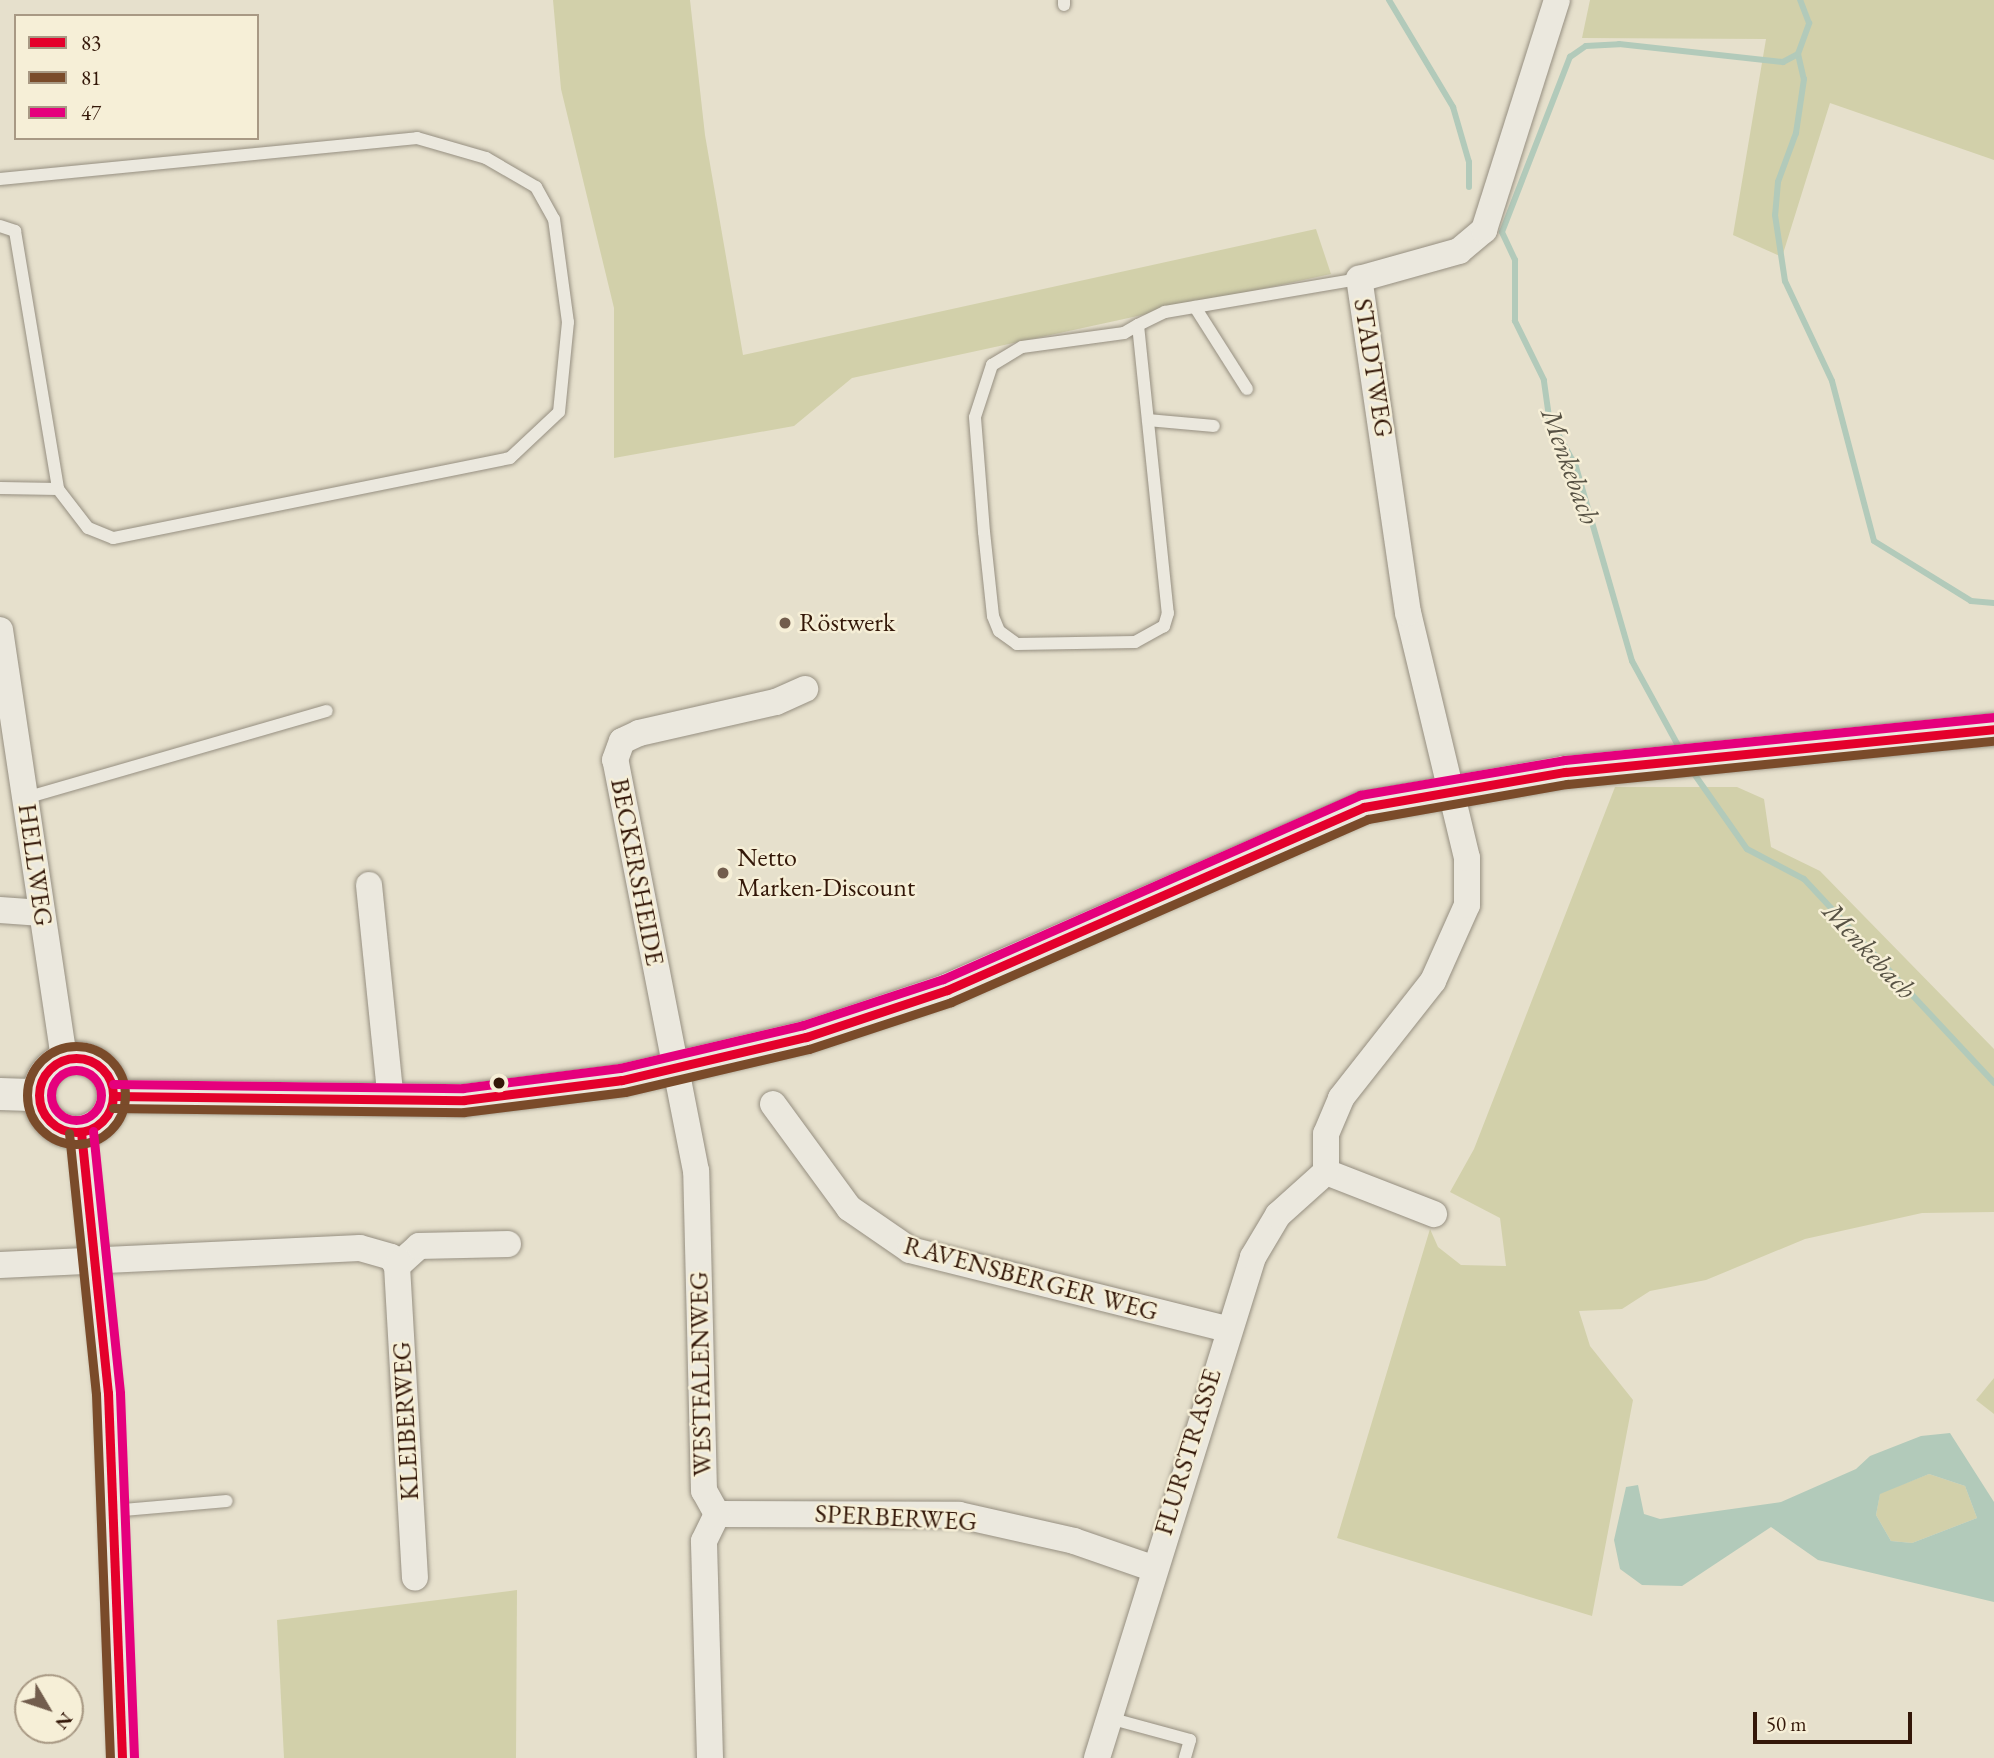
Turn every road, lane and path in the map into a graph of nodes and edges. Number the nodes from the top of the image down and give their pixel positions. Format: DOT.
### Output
graph roads {
  1 [pos="1557,0"];
  2 [pos="0,179"];
  3 [pos="0,226"];
  4 [pos="1359,279"];
  5 [pos="1195,307"];
  6 [pos="1138,325"];
  7 [pos="1247,389"];
  8 [pos="1148,420"];
  9 [pos="1214,426"];
  10 [pos="0,488"];
  11 [pos="58,489"];
  12 [pos="0,630"];
  13 [pos="805,689"];
  14 [pos="327,711"];
  15 [pos="1994,729"];
  16 [pos="1451,787"];
  17 [pos="25,798"];
  18 [pos="369,884"];
  19 [pos="0,910"];
  20 [pos="42,914"];
  21 [pos="64,1059"];
  22 [pos="678,1068"];
  23 [pos="0,1094"];
  24 [pos="38,1095"];
  25 [pos="113,1096"];
  26 [pos="391,1102"];
  27 [pos="773,1104"];
  28 [pos="81,1132"];
  29 [pos="1326,1172"];
  30 [pos="1434,1214"];
  31 [pos="508,1244"];
  32 [pos="94,1259"];
  33 [pos="0,1265"];
  34 [pos="397,1266"];
  35 [pos="1227,1329"];
  36 [pos="227,1502"];
  37 [pos="112,1511"];
  38 [pos="718,1514"];
  39 [pos="1152,1568"];
  40 [pos="415,1577"];
  41 [pos="1109,1718"];
  42 [pos="122,1758"];
  43 [pos="710,1758"];
  44 [pos="1097,1758"];
  45 [pos="1185,1758"];
  1 -- 4 [label="street, STADTWEG"];
  2 -- 11 [label="lane"];
  3 -- 11 [label="lane"];
  4 -- 5 [label="lane"];
  4 -- 16 [label="street, STADTWEG"];
  5 -- 6 [label="lane"];
  5 -- 7 [label="lane"];
  6 -- 8 [label="lane"];
  6 -- 8 [label="lane"];
  8 -- 9 [label="lane"];
  10 -- 11 [label="lane"];
  12 -- 17 [label="street, HELLWEG"];
  13 -- 22 [label="street, BECKERSHEIDE"];
  14 -- 17 [label="lane"];
  15 -- 16 [label="street"];
  16 -- 22 [label="street"];
  16 -- 29 [label="street"];
  17 -- 20 [label="street, HELLWEG"];
  18 -- 26 [label="street"];
  19 -- 20 [label="street"];
  20 -- 21 [label="street, HELLWEG"];
  21 -- 24 [label="street"];
  21 -- 25 [label="street"];
  22 -- 26 [label="street"];
  22 -- 38 [label="street, WESTFALENWEG"];
  23 -- 24 [label="street"];
  24 -- 28 [label="street"];
  25 -- 26 [label="street"];
  25 -- 28 [label="street"];
  27 -- 35 [label="street, RAVENSBERGER WEG"];
  28 -- 32 [label="street"];
  29 -- 30 [label="street"];
  29 -- 35 [label="street, FLURSTRASSE"];
  31 -- 34 [label="street"];
  32 -- 33 [label="street"];
  32 -- 34 [label="street"];
  32 -- 37 [label="street"];
  34 -- 40 [label="street, KLEIBERWEG"];
  35 -- 39 [label="street, FLURSTRASSE"];
  36 -- 37 [label="lane"];
  37 -- 42 [label="street"];
  38 -- 39 [label="street, SPERBERWEG"];
  38 -- 43 [label="street, WESTFALENWEG"];
  39 -- 41 [label="street, FLURSTRASSE"];
  41 -- 44 [label="street, FLURSTRASSE"];
  41 -- 45 [label="lane"];
}
